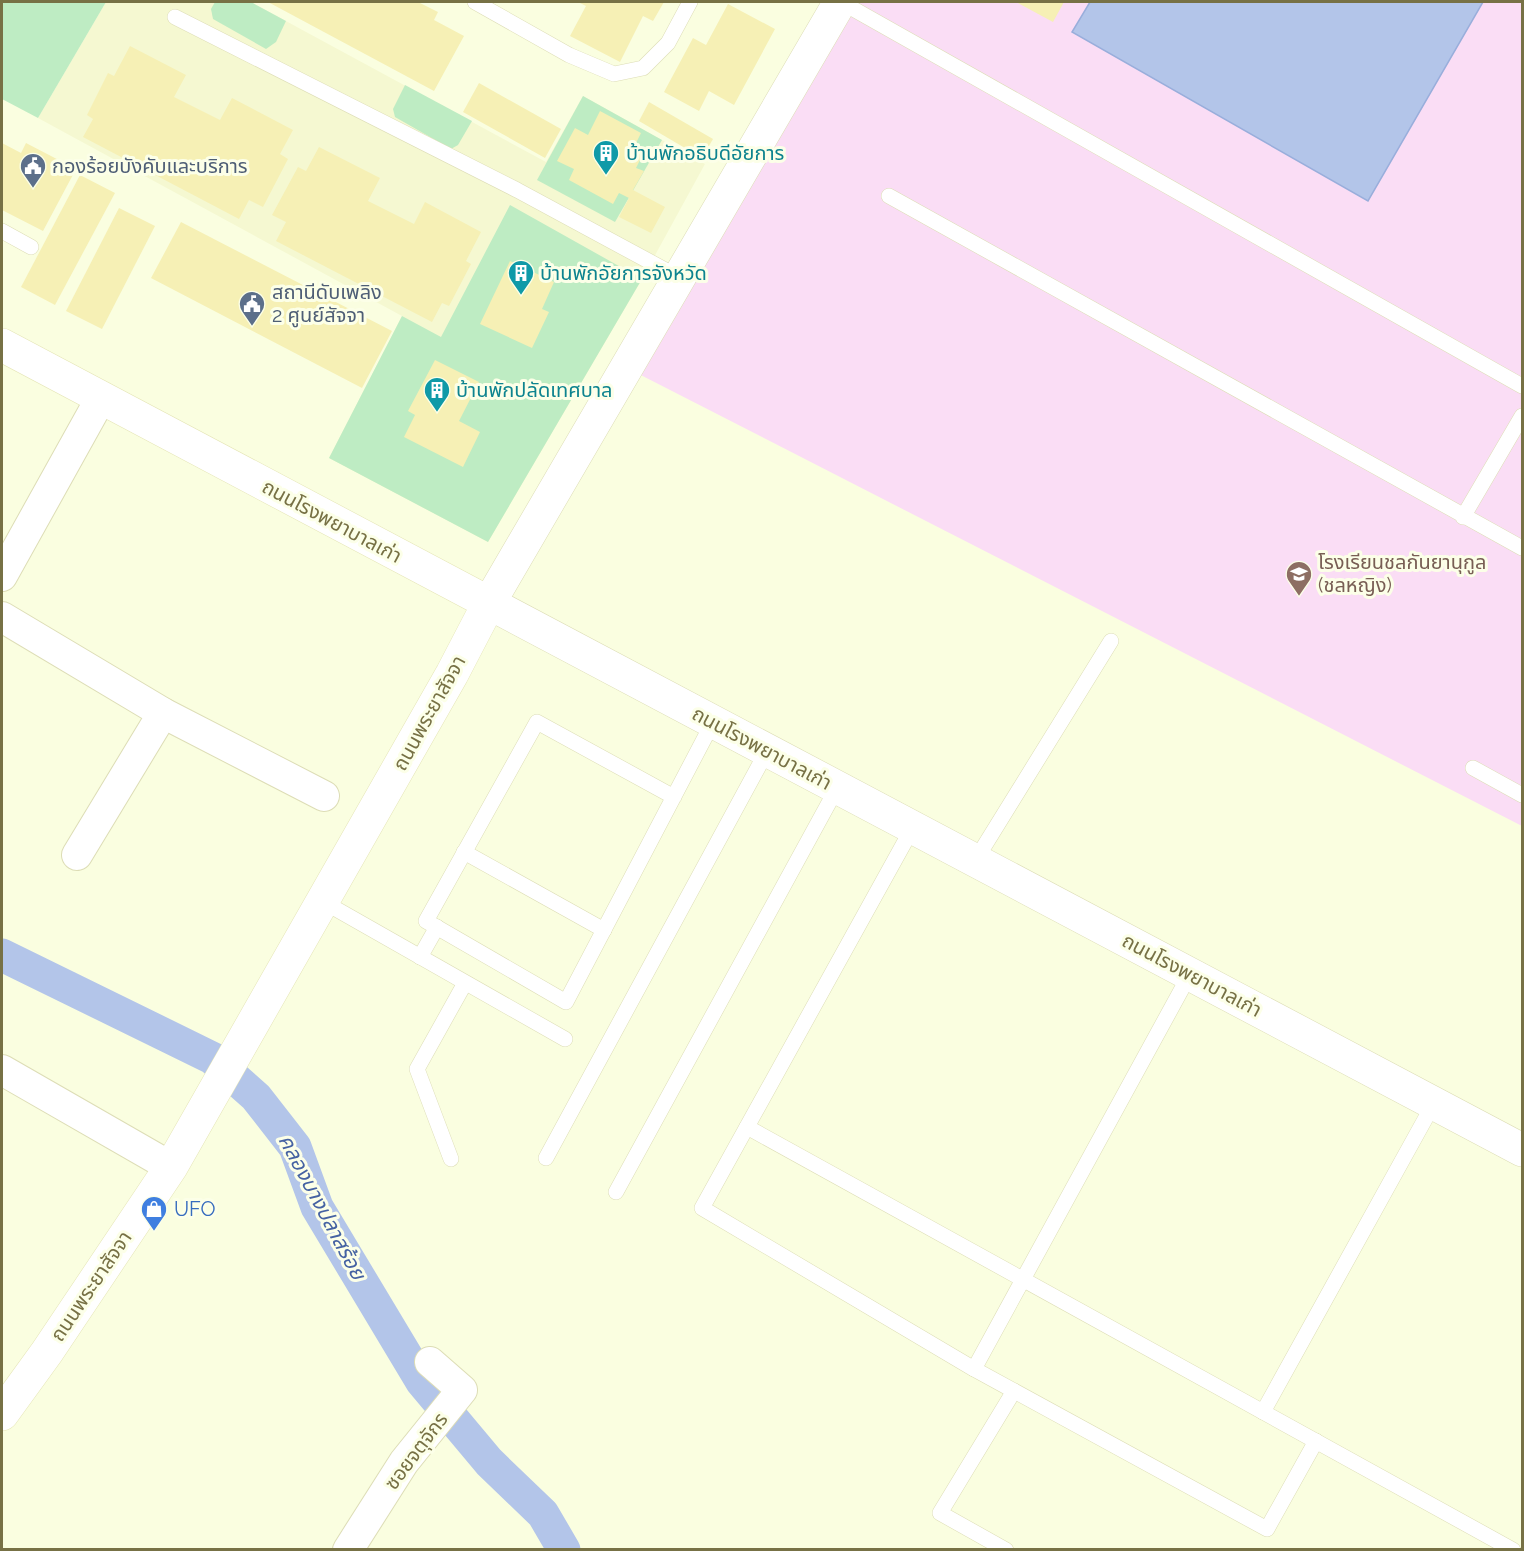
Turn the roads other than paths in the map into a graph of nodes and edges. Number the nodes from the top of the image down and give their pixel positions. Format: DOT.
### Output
graph roads {
  1 [pos="474,2"];
  2 [pos="690,2"];
  3 [pos="840,2"];
  4 [pos="175,17"];
  5 [pos="889,196"];
  6 [pos="2,231"];
  7 [pos="31,247"];
  8 [pos="680,278"];
  9 [pos="2,345"];
  10 [pos="1522,386"];
  11 [pos="101,398"];
  12 [pos="1522,416"];
  13 [pos="1464,517"];
  14 [pos="1522,548"];
  15 [pos="2,576"];
  16 [pos="489,603"];
  17 [pos="2,617"];
  18 [pos="1111,641"];
  19 [pos="164,712"];
  20 [pos="713,722"];
  21 [pos="767,751"];
  22 [pos="1473,768"];
  23 [pos="837,788"];
  24 [pos="1522,795"];
  25 [pos="324,796"];
  26 [pos="674,797"];
  27 [pos="913,827"];
  28 [pos="464,852"];
  29 [pos="77,855"];
  30 [pos="975,861"];
  31 [pos="322,901"];
  32 [pos="437,927"];
  33 [pos="604,930"];
  34 [pos="420,957"];
  35 [pos="1190,974"];
  36 [pos="465,983"];
  37 [pos="565,1039"];
  38 [pos="2,1070"];
  39 [pos="1434,1103"];
  40 [pos="747,1127"];
  41 [pos="1522,1150"];
  42 [pos="546,1158"];
  43 [pos="451,1160"];
  44 [pos="171,1167"];
  45 [pos="616,1192"];
  46 [pos="1022,1280"];
  47 [pos="430,1362"];
  48 [pos="974,1369"];
  49 [pos="1014,1391"];
  50 [pos="2,1412"];
  51 [pos="1263,1412"];
  52 [pos="1316,1441"];
  53 [pos="348,1550"];
  54 [pos="1006,1550"];
  55 [pos="1513,1550"];
  1 -- 2 [label="lane"];
  3 -- 8 [label="street, ถนนพระยาสัจจา"];
  3 -- 10 [label="lane"];
  4 -- 8 [label="lane"];
  5 -- 13 [label="lane"];
  6 -- 7 [label="lane"];
  8 -- 16 [label="street, ถนนพระยาสัจจา"];
  9 -- 11 [label="street, ถนนโรงพยาบาลเก่า"];
  11 -- 15 [label="street"];
  11 -- 16 [label="street, ถนนโรงพยาบาลเก่า"];
  12 -- 13 [label="lane"];
  13 -- 14 [label="lane"];
  16 -- 20 [label="street, ถนนโรงพยาบาลเก่า"];
  16 -- 31 [label="street, ถนนพระยาสัจจา"];
  17 -- 19 [label="street"];
  18 -- 30 [label="lane"];
  19 -- 25 [label="street"];
  19 -- 29 [label="street"];
  20 -- 21 [label="street, ถนนโรงพยาบาลเก่า"];
  20 -- 26 [label="lane"];
  21 -- 23 [label="street, ถนนโรงพยาบาลเก่า"];
  21 -- 42 [label="lane"];
  22 -- 24 [label="lane"];
  23 -- 27 [label="street, ถนนโรงพยาบาลเก่า"];
  23 -- 45 [label="lane"];
  26 -- 28 [label="lane"];
  26 -- 33 [label="lane"];
  27 -- 30 [label="street, ถนนโรงพยาบาลเก่า"];
  27 -- 40 [label="lane"];
  28 -- 32 [label="lane"];
  28 -- 33 [label="lane"];
  30 -- 35 [label="street, ถนนโรงพยาบาลเก่า"];
  31 -- 34 [label="lane"];
  31 -- 44 [label="street, ถนนพระยาสัจจา"];
  32 -- 33 [label="lane"];
  32 -- 34 [label="lane"];
  34 -- 36 [label="lane"];
  35 -- 39 [label="street, ถนนโรงพยาบาลเก่า"];
  35 -- 46 [label="lane"];
  36 -- 37 [label="lane"];
  36 -- 43 [label="lane"];
  38 -- 44 [label="street"];
  39 -- 41 [label="street, ถนนโรงพยาบาลเก่า"];
  39 -- 51 [label="lane"];
  40 -- 46 [label="lane"];
  40 -- 48 [label="lane"];
  44 -- 50 [label="street, ถนนพระยาสัจจา"];
  46 -- 48 [label="lane"];
  46 -- 51 [label="lane"];
  47 -- 53 [label="street, ซอยจตุจักร"];
  48 -- 49 [label="lane"];
  49 -- 52 [label="lane"];
  49 -- 54 [label="lane"];
  51 -- 52 [label="lane"];
  52 -- 55 [label="lane"];
}
